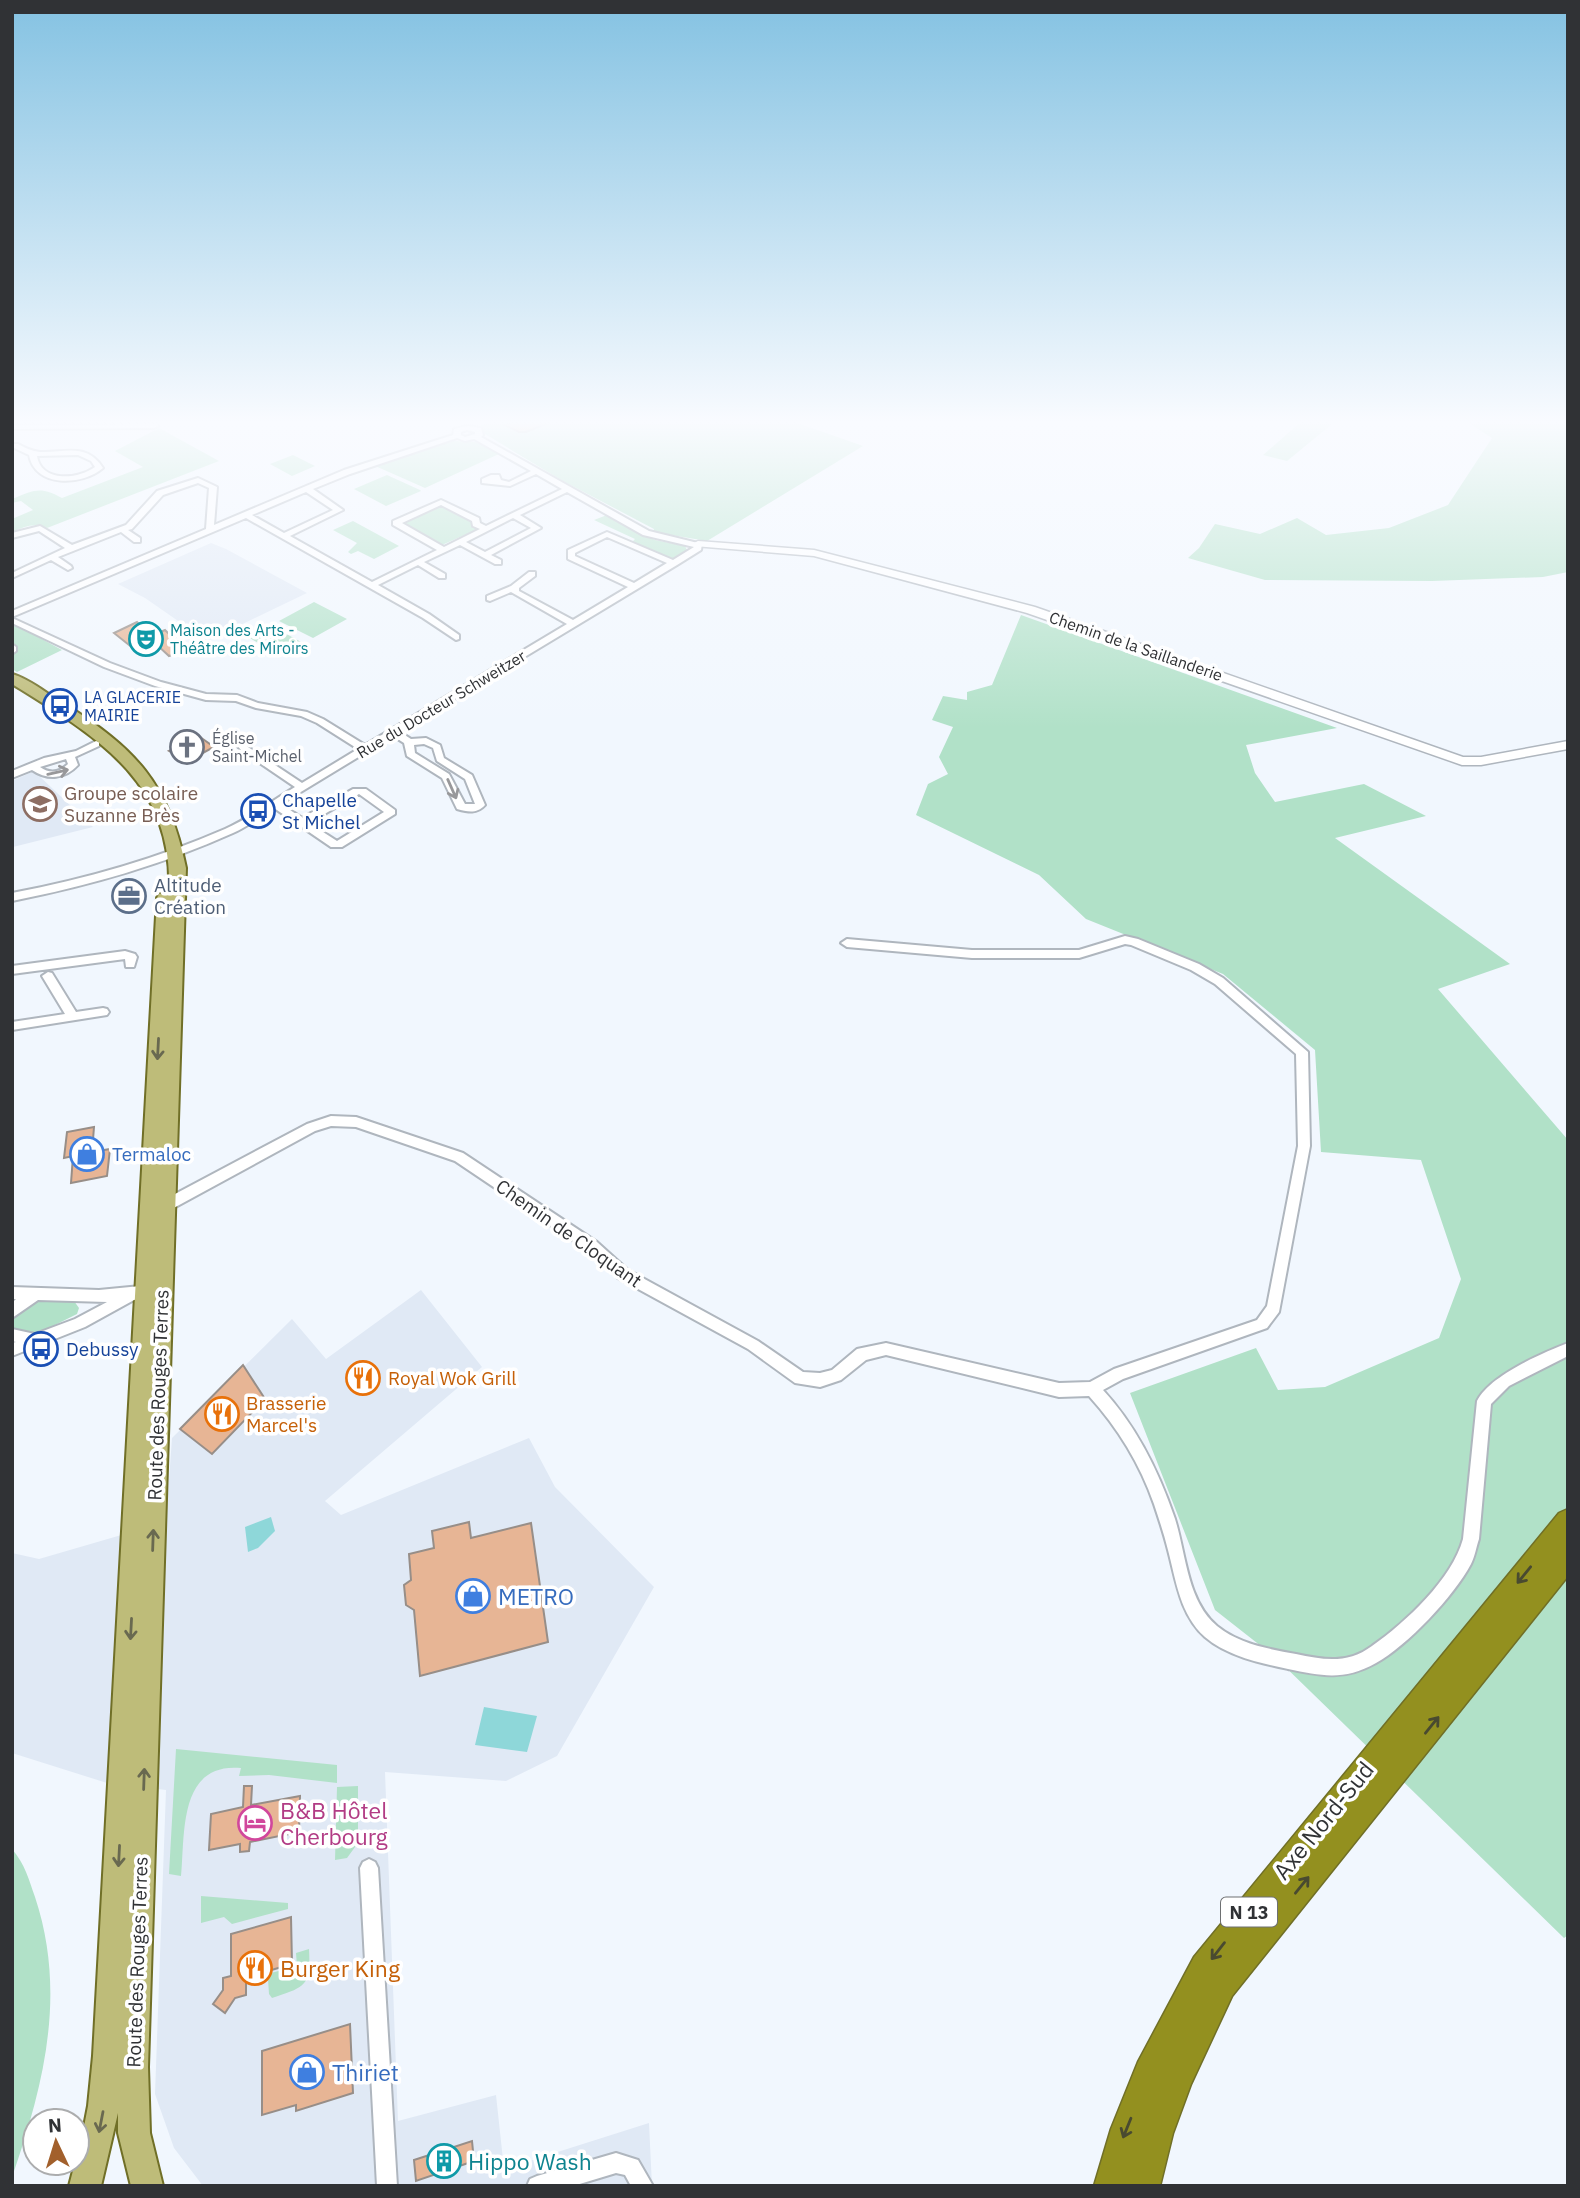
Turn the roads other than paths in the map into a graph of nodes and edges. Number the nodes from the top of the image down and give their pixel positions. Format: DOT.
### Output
graph roads {
  1 [pos="134,523"];
  2 [pos="210,523"];
  3 [pos="226,523"];
  4 [pos="260,523"];
  5 [pos="312,523"];
  6 [pos="397,523"];
  7 [pos="476,523"];
  8 [pos="499,523"];
  9 [pos="526,523"];
  10 [pos="626,523"];
  11 [pos="486,529"];
  12 [pos="123,530"];
  13 [pos="210,530"];
  14 [pos="12,536"];
  15 [pos="283,536"];
  16 [pos="137,540"];
  17 [pos="460,542"];
  18 [pos="698,544"];
  19 [pos="71,548"];
  20 [pos="444,550"];
  21 [pos="485,555"];
  22 [pos="52,557"];
  23 [pos="418,562"];
  24 [pos="498,562"];
  25 [pos="674,563"];
  26 [pos="68,568"];
  27 [pos="533,574"];
  28 [pos="12,576"];
  29 [pos="442,576"];
  30 [pos="370,586"];
  31 [pos="635,587"];
  32 [pos="514,589"];
  33 [pos="490,598"];
  34 [pos="12,618"];
  35 [pos="574,624"];
  36 [pos="456,637"];
  37 [pos="12,678"];
  38 [pos="12,689"];
  39 [pos="394,733"];
  40 [pos="235,738"];
  41 [pos="410,742"];
  42 [pos="96,744"];
  43 [pos="1568,745"];
  44 [pos="366,750"];
  45 [pos="70,755"];
  46 [pos="33,766"];
  47 [pos="12,775"];
  48 [pos="303,788"];
  49 [pos="276,805"];
  50 [pos="302,823"];
  51 [pos="170,855"];
  52 [pos="12,897"];
  53 [pos="847,943"];
  54 [pos="130,964"];
  55 [pos="12,971"];
  56 [pos="48,976"];
  57 [pos="103,1012"];
  58 [pos="73,1017"];
  59 [pos="12,1027"];
  60 [pos="165,1206"];
  61 [pos="147,1292"];
  62 [pos="12,1293"];
  63 [pos="37,1294"];
  64 [pos="77,1295"];
  65 [pos="12,1312"];
  66 [pos="80,1323"];
  67 [pos="12,1335"];
  68 [pos="41,1339"];
  69 [pos="1568,1349"];
  70 [pos="12,1350"];
  71 [pos="1092,1389"];
  72 [pos="1568,1522"];
  73 [pos="1568,1554"];
  74 [pos="369,1868"];
  75 [pos="85,2186"];
  76 [pos="146,2186"];
  77 [pos="387,2186"];
  78 [pos="537,2186"];
  79 [pos="643,2186"];
  80 [pos="1111,2186"];
  81 [pos="1142,2186"];
  1 -- 12 [label="street"];
  2 -- 13 [label="street"];
  3 -- 13 [label="street"];
  4 -- 15 [label="street"];
  5 -- 15 [label="street"];
  6 -- 20 [label="street"];
  7 -- 11 [label="street"];
  8 -- 11 [label="street"];
  9 -- 21 [label="street"];
  10 -- 18 [label="street"];
  11 -- 17 [label="street"];
  12 -- 16 [label="street"];
  12 -- 19 [label="street"];
  13 -- 34 [label="street"];
  14 -- 19 [label="street"];
  15 -- 30 [label="street"];
  17 -- 20 [label="street"];
  17 -- 21 [label="street"];
  18 -- 25 [label="street, Rue du Docteur Schweitzer"];
  18 -- 43 [label="street, Chemin de la Saillanderie"];
  19 -- 22 [label="street"];
  20 -- 23 [label="street"];
  21 -- 24 [label="street"];
  22 -- 26 [label="street"];
  22 -- 28 [label="street"];
  23 -- 29 [label="street"];
  23 -- 30 [label="street"];
  25 -- 31 [label="street, Rue du Docteur Schweitzer"];
  25 -- 31 [label="street"];
  27 -- 32 [label="street"];
  30 -- 36 [label="street"];
  31 -- 35 [label="street, Rue du Docteur Schweitzer"];
  32 -- 33 [label="street"];
  32 -- 35 [label="street"];
  34 -- 44 [label="street"];
  35 -- 39 [label="street, Rue du Docteur Schweitzer"];
  37 -- 51 [label="main road, Route des Rouges Terres"];
  38 -- 42 [label="main road, Route des Rouges Terres"];
  39 -- 41 [label="street"];
  39 -- 44 [label="street, Rue du Docteur Schweitzer"];
  40 -- 48 [label="street"];
  41 -- 41 [label="street, one-way"];
  42 -- 45 [label="street"];
  42 -- 51 [label="main road, Route des Rouges Terres"];
  44 -- 48 [label="street, Rue du Docteur Schweitzer"];
  45 -- 46 [label="street"];
  46 -- 45 [label="street, one-way"];
  46 -- 47 [label="street"];
  48 -- 49 [label="street, Rue du Docteur Schweitzer"];
  49 -- 50 [label="street"];
  49 -- 51 [label="street, Rue du Docteur Schweitzer"];
  50 -- 50 [label="street"];
  51 -- 52 [label="street, Rue du Docteur Schweitzer"];
  51 -- 60 [label="main road, Route des Rouges Terres"];
  51 -- 61 [label="main road, Route des Rouges Terres, one-way"];
  53 -- 71 [label="street, Chemin de Cloquant"];
  54 -- 55 [label="street"];
  56 -- 58 [label="street"];
  57 -- 58 [label="street"];
  58 -- 59 [label="street"];
  60 -- 61 [label="main road, Route des Rouges Terres"];
  60 -- 71 [label="street, Chemin de Cloquant"];
  61 -- 64 [label="street"];
  61 -- 66 [label="street"];
  61 -- 75 [label="main road, Route des Rouges Terres, one-way"];
  76 -- 61 [label="main road, Route des Rouges Terres, one-way"];
  62 -- 63 [label="street"];
  63 -- 64 [label="street"];
  63 -- 65 [label="street"];
  64 -- 66 [label="street"];
  66 -- 68 [label="street"];
  67 -- 68 [label="street"];
  68 -- 70 [label="street"];
  69 -- 71 [label="street"];
  72 -- 80 [label="highway, Axe Nord-Sud / N 13, one-way"];
  81 -- 73 [label="highway, Axe Nord-Sud / N 13, one-way"];
  74 -- 77 [label="street"];
  78 -- 79 [label="street"];
}
